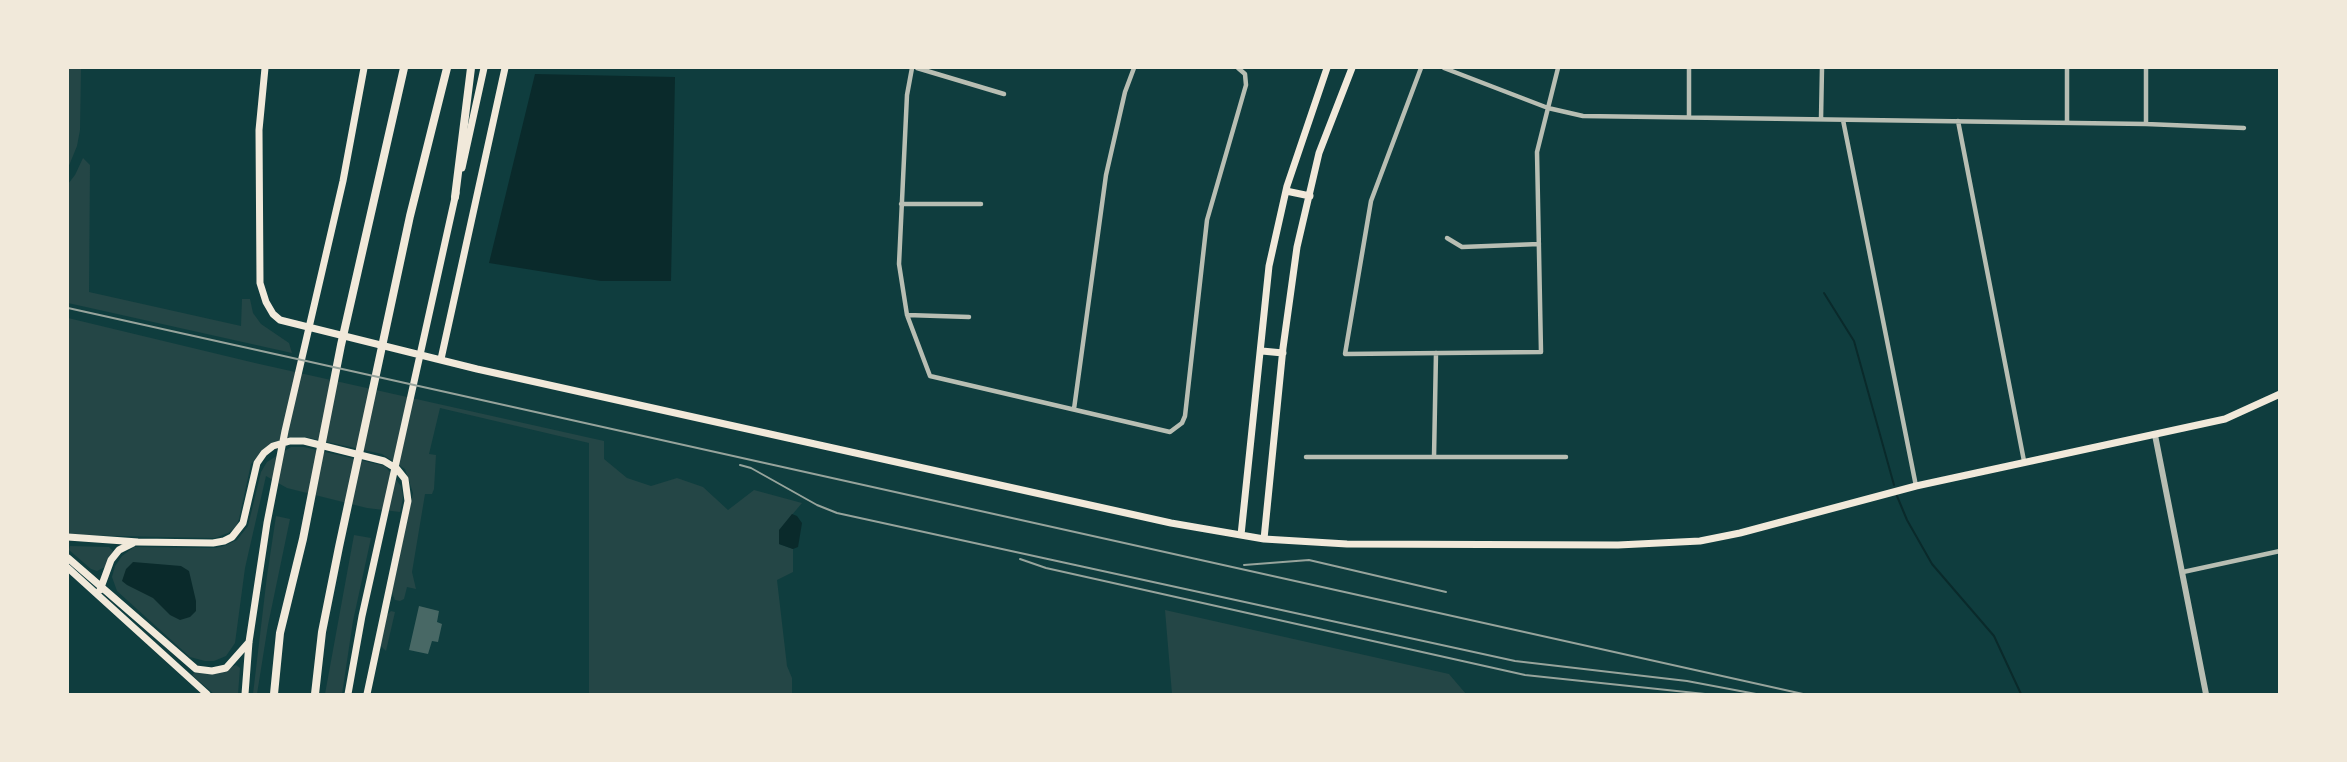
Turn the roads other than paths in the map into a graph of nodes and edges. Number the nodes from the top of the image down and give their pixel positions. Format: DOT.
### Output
graph roads {
  1 [pos="265,68"];
  2 [pos="364,68"];
  3 [pos="404,68"];
  4 [pos="447,68"];
  5 [pos="471,68"];
  6 [pos="484,68"];
  7 [pos="505,68"];
  8 [pos="915,68"];
  9 [pos="1134,68"];
  10 [pos="1238,68"];
  11 [pos="1327,68"];
  12 [pos="1352,68"];
  13 [pos="1421,68"];
  14 [pos="1444,68"];
  15 [pos="1558,68"];
  16 [pos="1689,68"];
  17 [pos="1822,68"];
  18 [pos="2067,68"];
  19 [pos="2146,68"];
  20 [pos="1004,94"];
  21 [pos="1548,108"];
  22 [pos="1689,117"];
  23 [pos="1821,119"];
  24 [pos="1843,120"];
  25 [pos="1958,122"];
  26 [pos="2067,123"];
  27 [pos="2146,124"];
  28 [pos="2244,128"];
  29 [pos="1286,191"];
  30 [pos="1310,196"];
  31 [pos="455,197"];
  32 [pos="901,204"];
  33 [pos="981,204"];
  34 [pos="1447,238"];
  35 [pos="1539,244"];
  36 [pos="907,315"];
  37 [pos="969,317"];
  38 [pos="1262,351"];
  39 [pos="1282,353"];
  40 [pos="1436,353"];
  41 [pos="441,359"];
  42 [pos="2280,394"];
  43 [pos="1074,410"];
  44 [pos="2155,435"];
  45 [pos="1306,457"];
  46 [pos="1434,457"];
  47 [pos="1566,457"];
  48 [pos="2024,461"];
  49 [pos="1916,486"];
  50 [pos="1241,535"];
  51 [pos="68,537"];
  52 [pos="1264,539"];
  53 [pos="138,542"];
  54 [pos="2280,551"];
  55 [pos="68,558"];
  56 [pos="68,568"];
  57 [pos="2183,572"];
  58 [pos="101,587"];
  59 [pos="98,595"];
  60 [pos="249,642"];
  61 [pos="207,694"];
  62 [pos="245,694"];
  63 [pos="274,694"];
  64 [pos="315,694"];
  65 [pos="348,694"];
  66 [pos="367,694"];
  67 [pos="2206,694"];
  1 -- 41 [label="main road"];
  2 -- 60 [label="main road"];
  3 -- 63 [label="highway"];
  4 -- 64 [label="highway"];
  5 -- 31 [label="highway"];
  6 -- 31 [label="main road"];
  7 -- 41 [label="main road"];
  8 -- 20 [label="street"];
  8 -- 32 [label="street"];
  9 -- 43 [label="street"];
  10 -- 43 [label="street"];
  11 -- 29 [label="main road"];
  12 -- 30 [label="main road"];
  13 -- 40 [label="street"];
  14 -- 21 [label="street"];
  15 -- 21 [label="street"];
  16 -- 22 [label="street"];
  17 -- 23 [label="street"];
  18 -- 26 [label="street"];
  19 -- 27 [label="street"];
  21 -- 22 [label="street"];
  21 -- 35 [label="street"];
  22 -- 23 [label="street"];
  23 -- 24 [label="street"];
  24 -- 25 [label="street"];
  24 -- 49 [label="street"];
  25 -- 26 [label="street"];
  25 -- 48 [label="street"];
  26 -- 27 [label="street"];
  27 -- 28 [label="street"];
  29 -- 30 [label="main road"];
  29 -- 38 [label="main road"];
  30 -- 39 [label="main road"];
  31 -- 65 [label="main road"];
  32 -- 33 [label="street"];
  32 -- 36 [label="street"];
  34 -- 35 [label="street"];
  35 -- 40 [label="street"];
  36 -- 37 [label="street"];
  36 -- 43 [label="street"];
  38 -- 39 [label="main road"];
  38 -- 50 [label="main road"];
  39 -- 52 [label="main road"];
  40 -- 46 [label="street"];
  41 -- 50 [label="main road"];
  42 -- 44 [label="main road"];
  44 -- 48 [label="main road"];
  44 -- 57 [label="street"];
  45 -- 46 [label="street"];
  46 -- 47 [label="street"];
  48 -- 49 [label="main road"];
  49 -- 52 [label="main road"];
  50 -- 52 [label="main road"];
  51 -- 53 [label="main road"];
  53 -- 58 [label="main road"];
  53 -- 66 [label="main road"];
  54 -- 57 [label="street"];
  55 -- 58 [label="main road"];
  56 -- 59 [label="main road"];
  57 -- 67 [label="street"];
  58 -- 59 [label="main road"];
  58 -- 60 [label="main road"];
  59 -- 61 [label="main road"];
  60 -- 62 [label="main road"];
}
